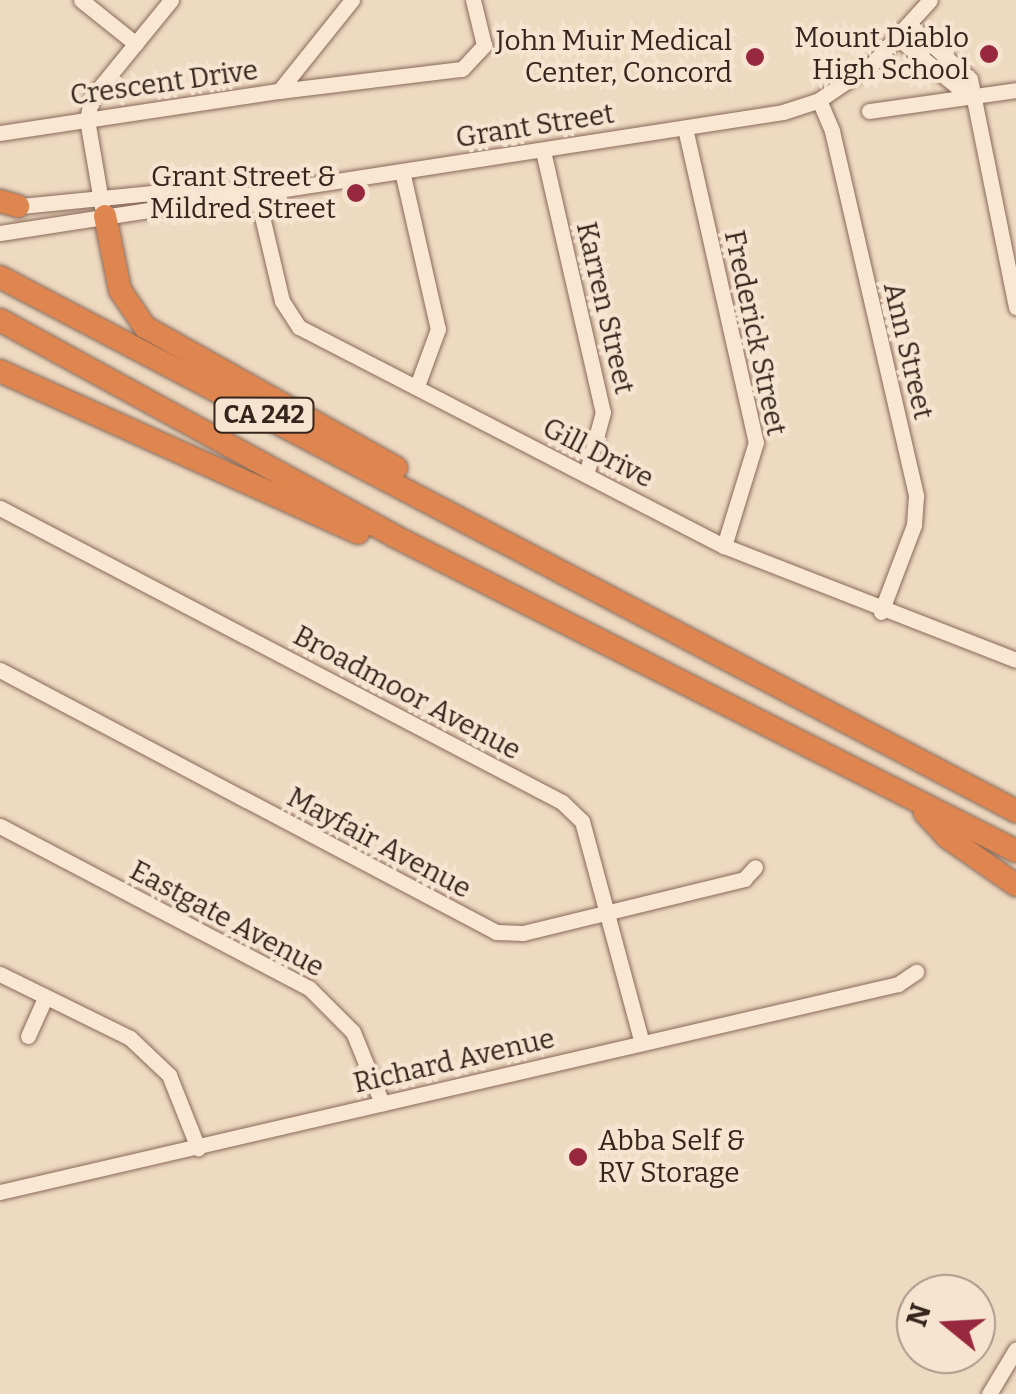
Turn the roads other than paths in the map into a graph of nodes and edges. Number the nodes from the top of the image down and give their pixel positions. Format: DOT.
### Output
graph roads {
  1 [pos="81,0"];
  2 [pos="171,0"];
  3 [pos="352,0"];
  4 [pos="473,0"];
  5 [pos="930,0"];
  6 [pos="911,26"];
  7 [pos="899,39"];
  8 [pos="136,44"];
  9 [pos="1016,90"];
  10 [pos="278,91"];
  11 [pos="971,98"];
  12 [pos="818,100"];
  13 [pos="869,112"];
  14 [pos="87,120"];
  15 [pos="685,128"];
  16 [pos="0,132"];
  17 [pos="543,151"];
  18 [pos="402,171"];
  19 [pos="256,191"];
  20 [pos="6,205"];
  21 [pos="102,207"];
  22 [pos="0,233"];
  23 [pos="0,276"];
  24 [pos="1016,307"];
  25 [pos="0,320"];
  26 [pos="0,371"];
  27 [pos="416,386"];
  28 [pos="586,475"];
  29 [pos="0,508"];
  30 [pos="394,536"];
  31 [pos="724,546"];
  32 [pos="528,554"];
  33 [pos="881,612"];
  34 [pos="1016,660"];
  35 [pos="0,670"];
  36 [pos="919,806"];
  37 [pos="1012,807"];
  38 [pos="0,826"];
  39 [pos="1016,851"];
  40 [pos="755,866"];
  41 [pos="1016,885"];
  42 [pos="610,910"];
  43 [pos="916,972"];
  44 [pos="0,974"];
  45 [pos="45,998"];
  46 [pos="28,1036"];
  47 [pos="642,1043"];
  48 [pos="382,1102"];
  49 [pos="198,1148"];
  50 [pos="0,1192"];
  51 [pos="1016,1350"];
  52 [pos="989,1394"];
  1 -- 8 [label="street"];
  2 -- 8 [label="street"];
  3 -- 10 [label="street, Crescent Drive"];
  4 -- 10 [label="street"];
  5 -- 6 [label="street"];
  6 -- 7 [label="street"];
  6 -- 11 [label="street"];
  7 -- 11 [label="street"];
  7 -- 12 [label="street"];
  8 -- 14 [label="street"];
  9 -- 11 [label="street"];
  10 -- 14 [label="street, Crescent Drive"];
  11 -- 13 [label="street"];
  11 -- 24 [label="street"];
  12 -- 15 [label="street, Grant Street"];
  12 -- 33 [label="street, Ann Street"];
  14 -- 16 [label="street, Crescent Drive"];
  14 -- 21 [label="street"];
  15 -- 17 [label="street, Grant Street"];
  15 -- 31 [label="street, Frederick Street"];
  17 -- 18 [label="street, Grant Street"];
  17 -- 28 [label="street, Karren Street"];
  18 -- 19 [label="street, Grant Street"];
  18 -- 27 [label="street"];
  19 -- 21 [label="street, Grant Street"];
  19 -- 27 [label="street, Gill Drive"];
  20 -- 21 [label="street, Grant Street"];
  21 -- 22 [label="street, Grant Street"];
  21 -- 32 [label="highway"];
  23 -- 32 [label="highway, CA 242"];
  25 -- 30 [label="highway, CA 242"];
  26 -- 30 [label="highway"];
  27 -- 28 [label="street, Gill Drive"];
  28 -- 31 [label="street, Gill Drive"];
  29 -- 42 [label="street, Broadmoor Avenue"];
  30 -- 36 [label="highway, CA 242"];
  31 -- 33 [label="street, Gill Drive"];
  32 -- 37 [label="highway, CA 242"];
  33 -- 34 [label="street, Gill Drive"];
  35 -- 42 [label="street, Mayfair Avenue"];
  36 -- 39 [label="highway, CA 242"];
  36 -- 41 [label="highway"];
  38 -- 48 [label="street, Eastgate Avenue"];
  40 -- 42 [label="street, Mayfair Avenue"];
  42 -- 47 [label="street, Broadmoor Avenue"];
  43 -- 47 [label="street, Richard Avenue"];
  44 -- 45 [label="street"];
  45 -- 46 [label="street"];
  45 -- 49 [label="street"];
  47 -- 48 [label="street, Richard Avenue"];
  48 -- 49 [label="street, Richard Avenue"];
  49 -- 50 [label="street, Richard Avenue"];
  51 -- 52 [label="street"];
}
